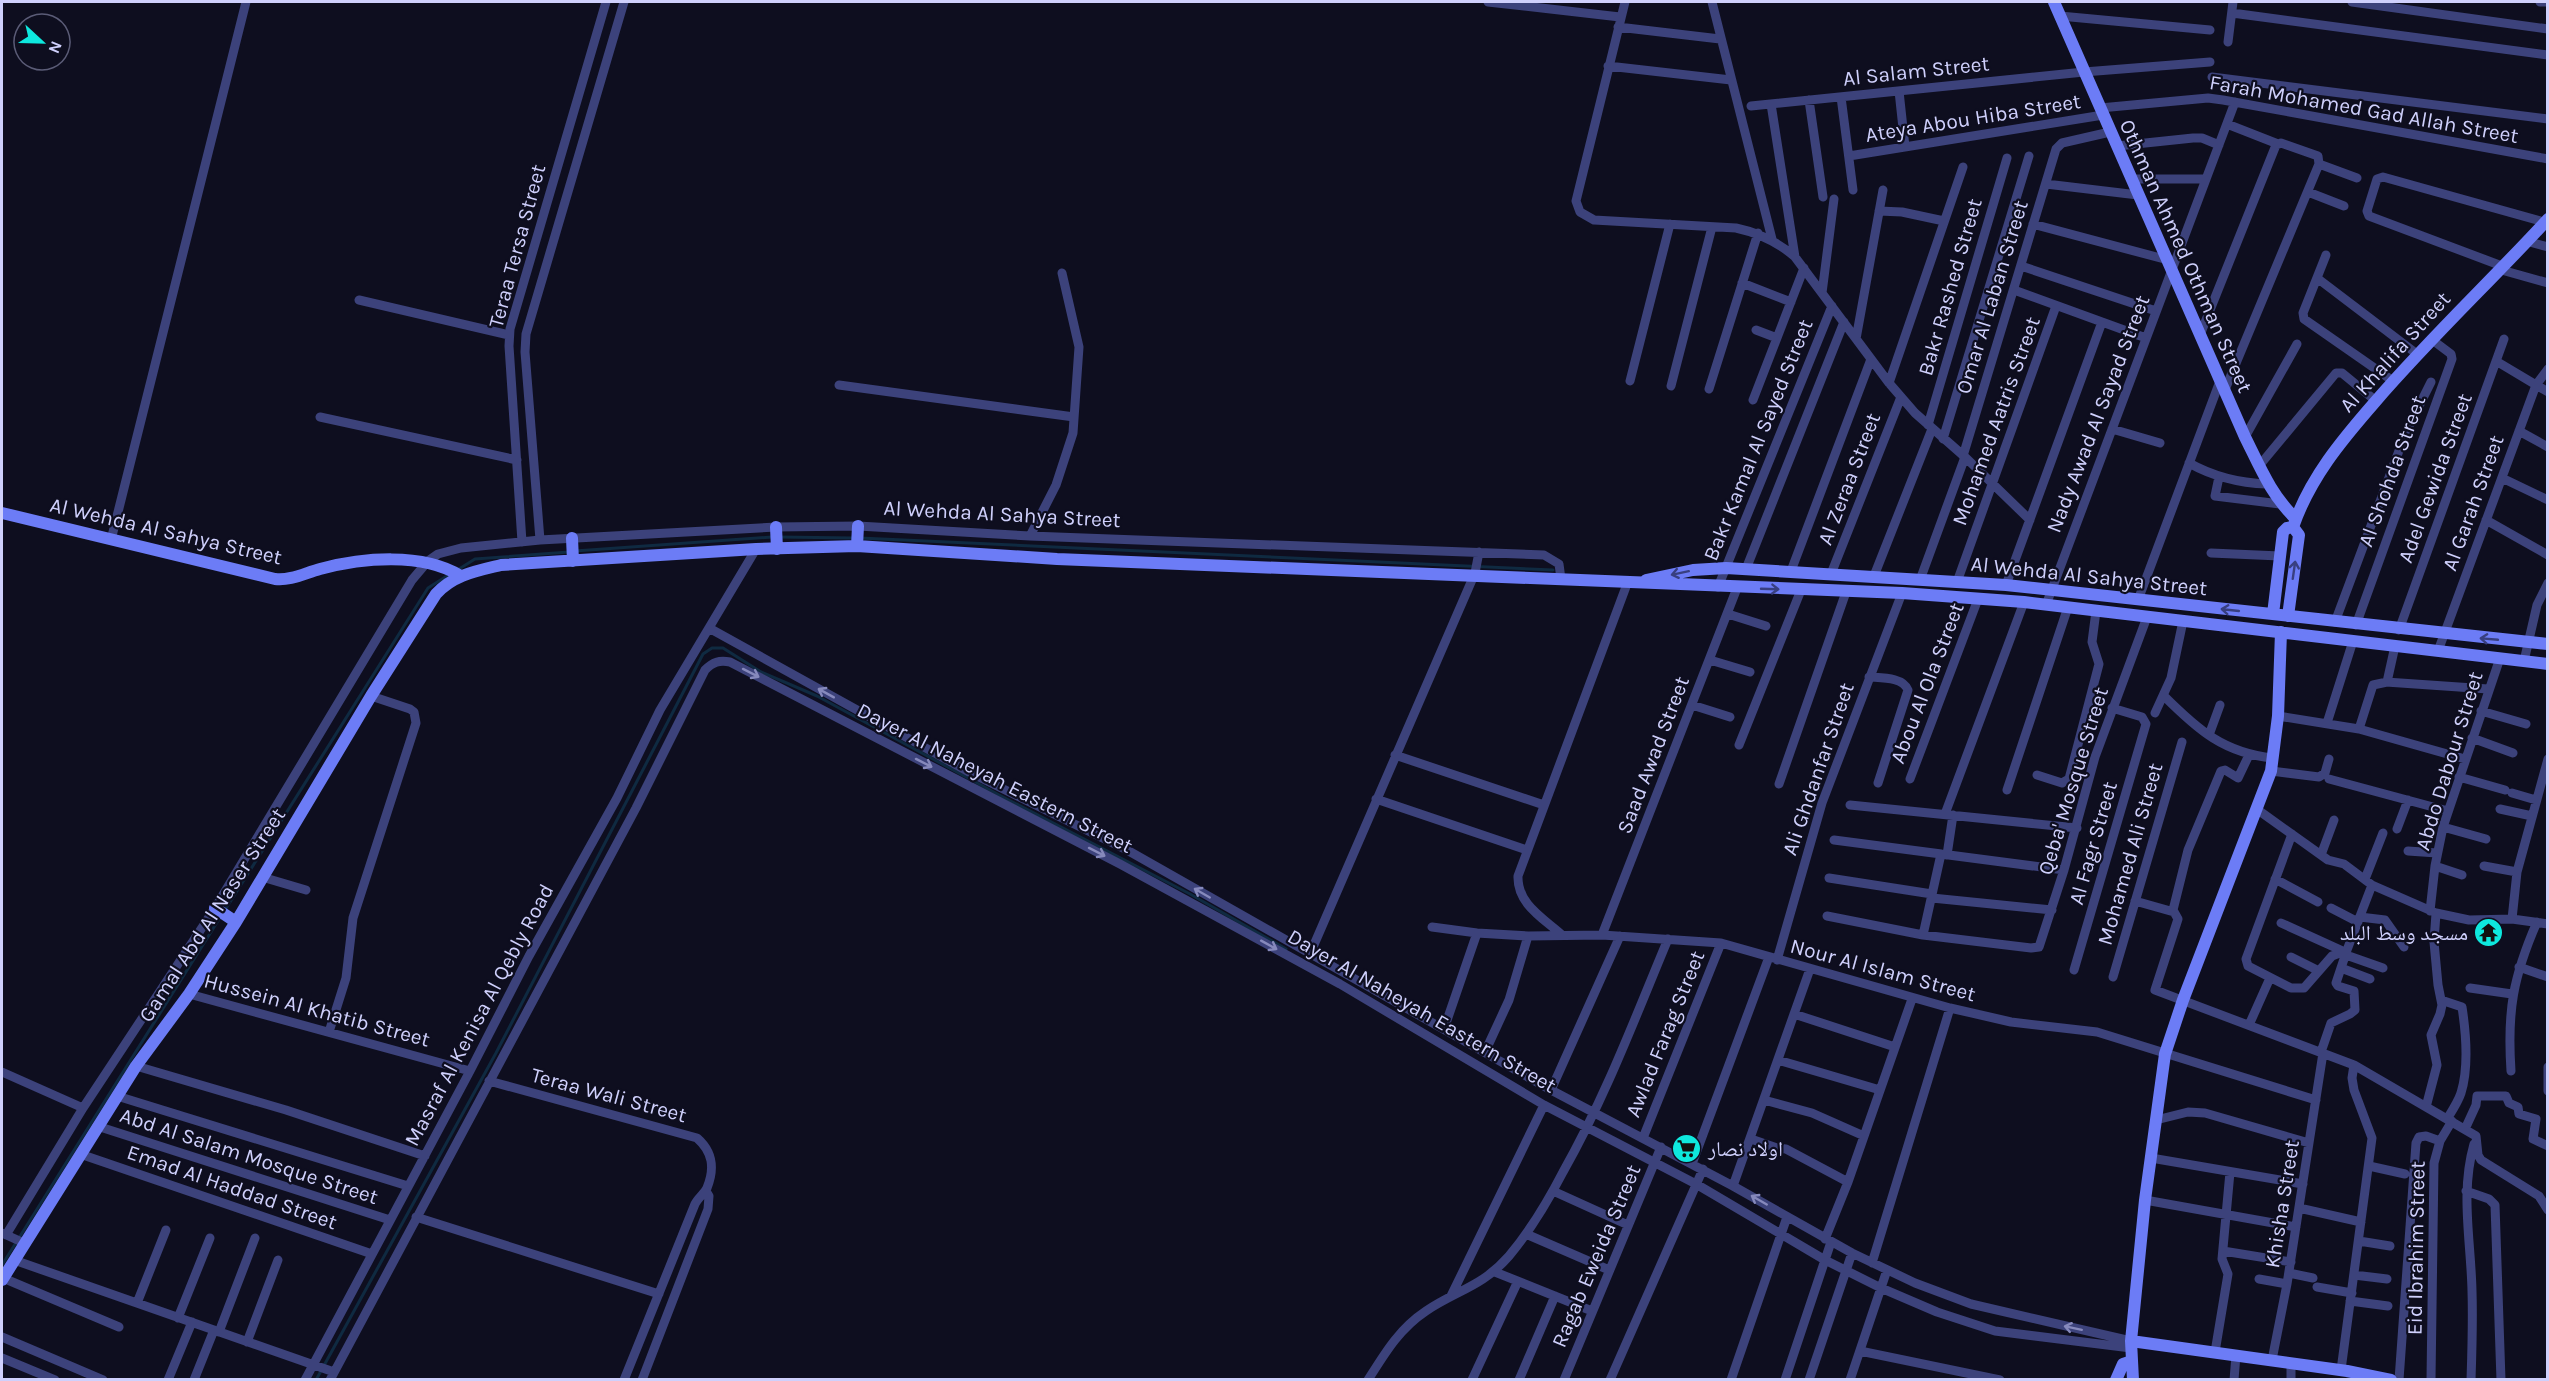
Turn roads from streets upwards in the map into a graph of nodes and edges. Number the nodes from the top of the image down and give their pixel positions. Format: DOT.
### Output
graph roads {
  1 [pos="246,2"];
  2 [pos="606,2"];
  3 [pos="624,2"];
  4 [pos="1488,2"];
  5 [pos="1625,2"];
  6 [pos="1712,2"];
  7 [pos="2054,2"];
  8 [pos="2233,2"];
  9 [pos="2352,2"];
  10 [pos="2540,2"];
  11 [pos="2547,2"];
  12 [pos="2232,13"];
  13 [pos="2060,16"];
  14 [pos="1619,22"];
  15 [pos="2547,29"];
  16 [pos="2210,30"];
  17 [pos="1720,39"];
  18 [pos="2228,42"];
  19 [pos="2547,55"];
  20 [pos="2210,62"];
  21 [pos="1608,66"];
  22 [pos="2084,72"];
  23 [pos="2212,76"];
  24 [pos="1731,80"];
  25 [pos="1899,91"];
  26 [pos="1841,97"];
  27 [pos="1809,100"];
  28 [pos="2235,102"];
  29 [pos="1771,104"];
  30 [pos="1751,106"];
  31 [pos="2102,112"];
  32 [pos="2547,119"];
  33 [pos="2227,124"];
  34 [pos="2110,132"];
  35 [pos="2278,144"];
  36 [pos="2219,145"];
  37 [pos="2117,146"];
  38 [pos="1905,147"];
  39 [pos="1849,156"];
  40 [pos="2029,156"];
  41 [pos="2007,158"];
  42 [pos="2547,159"];
  43 [pos="2319,164"];
  44 [pos="1963,167"];
  45 [pos="2357,178"];
  46 [pos="2206,179"];
  47 [pos="2131,180"];
  48 [pos="2046,184"];
  49 [pos="1853,190"];
  50 [pos="1883,190"];
  51 [pos="2308,192"];
  52 [pos="2138,195"];
  53 [pos="1823,197"];
  54 [pos="1834,199"];
  55 [pos="2344,206"];
  56 [pos="1880,211"];
  57 [pos="2546,220"];
  58 [pos="1944,221"];
  59 [pos="1670,224"];
  60 [pos="2034,224"];
  61 [pos="1713,227"];
  62 [pos="1758,233"];
  63 [pos="1772,239"];
  64 [pos="2526,241"];
  65 [pos="2547,247"];
  66 [pos="2326,255"];
  67 [pos="1796,257"];
  68 [pos="2170,265"];
  69 [pos="2021,266"];
  70 [pos="1804,268"];
  71 [pos="2500,268"];
  72 [pos="1062,273"];
  73 [pos="2317,278"];
  74 [pos="1742,283"];
  75 [pos="2547,283"];
  76 [pos="2014,290"];
  77 [pos="1822,293"];
  78 [pos="359,300"];
  79 [pos="1791,302"];
  80 [pos="1832,306"];
  81 [pos="2056,306"];
  82 [pos="2156,311"];
  83 [pos="1844,322"];
  84 [pos="2102,322"];
  85 [pos="1756,330"];
  86 [pos="509,335"];
  87 [pos="2200,335"];
  88 [pos="1777,338"];
  89 [pos="2146,338"];
  90 [pos="1856,339"];
  91 [pos="2431,339"];
  92 [pos="2504,339"];
  93 [pos="2297,344"];
  94 [pos="2417,354"];
  95 [pos="1871,359"];
  96 [pos="2496,361"];
  97 [pos="2547,369"];
  98 [pos="1630,381"];
  99 [pos="2393,381"];
  100 [pos="2431,382"];
  101 [pos="1889,383"];
  102 [pos="839,385"];
  103 [pos="2536,385"];
  104 [pos="1671,386"];
  105 [pos="2222,386"];
  106 [pos="1709,389"];
  107 [pos="2547,392"];
  108 [pos="1901,397"];
  109 [pos="1752,400"];
  110 [pos="2376,400"];
  111 [pos="320,417"];
  112 [pos="1074,417"];
  113 [pos="1930,427"];
  114 [pos="2112,429"];
  115 [pos="2519,431"];
  116 [pos="2245,437"];
  117 [pos="1943,439"];
  118 [pos="2160,444"];
  119 [pos="2547,447"];
  120 [pos="1964,457"];
  121 [pos="517,460"];
  122 [pos="2189,463"];
  123 [pos="2259,466"];
  124 [pos="2219,477"];
  125 [pos="2502,478"];
  126 [pos="1992,483"];
  127 [pos="2267,484"];
  128 [pos="2547,500"];
  129 [pos="2280,504"];
  130 [pos="2,513"];
  131 [pos="2030,520"];
  132 [pos="2486,520"];
  133 [pos="2294,523"];
  134 [pos="858,536"];
  135 [pos="1030,536"];
  136 [pos="777,538"];
  137 [pos="111,540"];
  138 [pos="540,540"];
  139 [pos="522,542"];
  140 [pos="756,549"];
  141 [pos="573,551"];
  142 [pos="1479,552"];
  143 [pos="2211,553"];
  144 [pos="2547,555"];
  145 [pos="2280,556"];
  146 [pos="434,563"];
  147 [pos="1726,568"];
  148 [pos="1746,569"];
  149 [pos="1476,571"];
  150 [pos="1791,571"];
  151 [pos="458,574"];
  152 [pos="1831,574"];
  153 [pos="1874,576"];
  154 [pos="1888,578"];
  155 [pos="1562,579"];
  156 [pos="1920,580"];
  157 [pos="1957,582"];
  158 [pos="2547,583"];
  159 [pos="1627,584"];
  160 [pos="2006,585"];
  161 [pos="1718,587"];
  162 [pos="1737,588"];
  163 [pos="1801,590"];
  164 [pos="2051,590"];
  165 [pos="1846,592"];
  166 [pos="1902,593"];
  167 [pos="1887,594"];
  168 [pos="1978,599"];
  169 [pos="2138,600"];
  170 [pos="2024,602"];
  171 [pos="2046,605"];
  172 [pos="2068,608"];
  173 [pos="2096,611"];
  174 [pos="1728,614"];
  175 [pos="2273,614"];
  176 [pos="2288,616"];
  177 [pos="2146,617"];
  178 [pos="2183,621"];
  179 [pos="2335,622"];
  180 [pos="2353,625"];
  181 [pos="1766,626"];
  182 [pos="709,628"];
  183 [pos="2399,630"];
  184 [pos="2281,632"];
  185 [pos="2444,634"];
  186 [pos="2351,640"];
  187 [pos="2527,642"];
  188 [pos="2547,644"];
  189 [pos="2395,646"];
  190 [pos="2439,651"];
  191 [pos="2500,658"];
  192 [pos="1710,660"];
  193 [pos="2524,661"];
  194 [pos="2547,664"];
  195 [pos="685,667"];
  196 [pos="1750,672"];
  197 [pos="702,676"];
  198 [pos="1869,676"];
  199 [pos="2386,682"];
  200 [pos="2488,689"];
  201 [pos="371,696"];
  202 [pos="2164,696"];
  203 [pos="1692,705"];
  204 [pos="2220,705"];
  205 [pos="2112,708"];
  206 [pos="2481,711"];
  207 [pos="2155,713"];
  208 [pos="2277,716"];
  209 [pos="1730,717"];
  210 [pos="2326,723"];
  211 [pos="2526,724"];
  212 [pos="2359,729"];
  213 [pos="2209,735"];
  214 [pos="2472,738"];
  215 [pos="2182,742"];
  216 [pos="1739,745"];
  217 [pos="2513,753"];
  218 [pos="1395,755"];
  219 [pos="2248,756"];
  220 [pos="2329,759"];
  221 [pos="2465,759"];
  222 [pos="2547,759"];
  223 [pos="2272,764"];
  224 [pos="2037,775"];
  225 [pos="2459,777"];
  226 [pos="1910,779"];
  227 [pos="2329,779"];
  228 [pos="1878,783"];
  229 [pos="1779,784"];
  230 [pos="2007,790"];
  231 [pos="1377,799"];
  232 [pos="2408,800"];
  233 [pos="2536,800"];
  234 [pos="1544,805"];
  235 [pos="1850,805"];
  236 [pos="2500,809"];
  237 [pos="2258,810"];
  238 [pos="2448,811"];
  239 [pos="1949,815"];
  240 [pos="2532,816"];
  241 [pos="2334,820"];
  242 [pos="2443,827"];
  243 [pos="2076,828"];
  244 [pos="2397,829"];
  245 [pos="2383,833"];
  246 [pos="2292,834"];
  247 [pos="2486,839"];
  248 [pos="1834,840"];
  249 [pos="1527,850"];
  250 [pos="2408,851"];
  251 [pos="2437,853"];
  252 [pos="1944,855"];
  253 [pos="2321,855"];
  254 [pos="2435,866"];
  255 [pos="2484,867"];
  256 [pos="2064,870"];
  257 [pos="2517,872"];
  258 [pos="2462,874"];
  259 [pos="262,877"];
  260 [pos="1829,878"];
  261 [pos="2276,879"];
  262 [pos="2369,882"];
  263 [pos="306,890"];
  264 [pos="1932,896"];
  265 [pos="2135,901"];
  266 [pos="2318,902"];
  267 [pos="2331,908"];
  268 [pos="216,909"];
  269 [pos="2052,910"];
  270 [pos="2174,912"];
  271 [pos="2433,912"];
  272 [pos="1827,916"];
  273 [pos="2512,919"];
  274 [pos="234,920"];
  275 [pos="2359,920"];
  276 [pos="2537,922"];
  277 [pos="2281,923"];
  278 [pos="2547,924"];
  279 [pos="1432,927"];
  280 [pos="1477,933"];
  281 [pos="1562,935"];
  282 [pos="1602,935"];
  283 [pos="1923,935"];
  284 [pos="1528,936"];
  285 [pos="1620,936"];
  286 [pos="1668,939"];
  287 [pos="1721,944"];
  288 [pos="2404,947"];
  289 [pos="2346,952"];
  290 [pos="1310,954"];
  291 [pos="2291,957"];
  292 [pos="1773,958"];
  293 [pos="2341,968"];
  294 [pos="2383,968"];
  295 [pos="2519,968"];
  296 [pos="1810,969"];
  297 [pos="2074,970"];
  298 [pos="2319,971"];
  299 [pos="2113,976"];
  300 [pos="2547,976"];
  301 [pos="2270,978"];
  302 [pos="2370,979"];
  303 [pos="2470,988"];
  304 [pos="189,994"];
  305 [pos="2512,994"];
  306 [pos="1912,999"];
  307 [pos="2183,1000"];
  308 [pos="2441,1000"];
  309 [pos="1950,1008"];
  310 [pos="1794,1014"];
  311 [pos="2249,1025"];
  312 [pos="1444,1029"];
  313 [pos="329,1032"];
  314 [pos="1895,1047"];
  315 [pos="1485,1052"];
  316 [pos="2322,1053"];
  317 [pos="2164,1054"];
  318 [pos="1778,1060"];
  319 [pos="2354,1065"];
  320 [pos="136,1066"];
  321 [pos="2547,1067"];
  322 [pos="470,1071"];
  323 [pos="2511,1071"];
  324 [pos="2,1072"];
  325 [pos="489,1081"];
  326 [pos="1551,1090"];
  327 [pos="1880,1090"];
  328 [pos="2547,1091"];
  329 [pos="117,1096"];
  330 [pos="1764,1100"];
  331 [pos="2316,1100"];
  332 [pos="1544,1105"];
  333 [pos="2426,1107"];
  334 [pos="83,1108"];
  335 [pos="1595,1113"];
  336 [pos="2156,1120"];
  337 [pos="2450,1120"];
  338 [pos="98,1126"];
  339 [pos="1588,1128"];
  340 [pos="2465,1129"];
  341 [pos="1864,1136"];
  342 [pos="2476,1136"];
  343 [pos="1643,1138"];
  344 [pos="1751,1139"];
  345 [pos="2440,1141"];
  346 [pos="2310,1143"];
  347 [pos="2547,1146"];
  348 [pos="1661,1147"];
  349 [pos="80,1154"];
  350 [pos="425,1156"];
  351 [pos="2151,1158"];
  352 [pos="1654,1161"];
  353 [pos="1692,1164"];
  354 [pos="2369,1166"];
  355 [pos="1703,1169"];
  356 [pos="2230,1172"];
  357 [pos="2405,1174"];
  358 [pos="1848,1182"];
  359 [pos="1696,1184"];
  360 [pos="2303,1184"];
  361 [pos="408,1186"];
  362 [pos="1733,1186"];
  363 [pos="706,1191"];
  364 [pos="1553,1191"];
  365 [pos="2466,1191"];
  366 [pos="2145,1200"];
  367 [pos="2299,1208"];
  368 [pos="2547,1210"];
  369 [pos="2226,1214"];
  370 [pos="416,1217"];
  371 [pos="1787,1217"];
  372 [pos="390,1220"];
  373 [pos="2361,1222"];
  374 [pos="1628,1226"];
  375 [pos="2296,1227"];
  376 [pos="166,1230"];
  377 [pos="1526,1234"];
  378 [pos="1781,1234"];
  379 [pos="13,1238"];
  380 [pos="210,1238"];
  381 [pos="255,1238"];
  382 [pos="1828,1240"];
  383 [pos="2359,1241"];
  384 [pos="2390,1246"];
  385 [pos="374,1251"];
  386 [pos="2223,1251"];
  387 [pos="1852,1253"];
  388 [pos="395,1255"];
  389 [pos="14,1260"];
  390 [pos="278,1260"];
  391 [pos="1826,1260"];
  392 [pos="1872,1263"];
  393 [pos="2291,1263"];
  394 [pos="1609,1270"];
  395 [pos="1887,1270"];
  396 [pos="1846,1271"];
  397 [pos="1495,1272"];
  398 [pos="2289,1273"];
  399 [pos="2354,1275"];
  400 [pos="2313,1278"];
  401 [pos="2,1279"];
  402 [pos="2259,1279"];
  403 [pos="2387,1279"];
  404 [pos="1518,1281"];
  405 [pos="2287,1284"];
  406 [pos="2317,1287"];
  407 [pos="1881,1288"];
  408 [pos="659,1294"];
  409 [pos="1451,1296"];
  410 [pos="1555,1296"];
  411 [pos="2351,1297"];
  412 [pos="137,1303"];
  413 [pos="2388,1306"];
  414 [pos="1592,1311"];
  415 [pos="178,1318"];
  416 [pos="192,1322"];
  417 [pos="119,1327"];
  418 [pos="217,1331"];
  419 [pos="2,1337"];
  420 [pos="247,1342"];
  421 [pos="2131,1350"];
  422 [pos="1860,1351"];
  423 [pos="2215,1352"];
  424 [pos="2236,1355"];
  425 [pos="2,1358"];
  426 [pos="2272,1360"];
  427 [pos="2291,1363"];
  428 [pos="312,1365"];
  429 [pos="2345,1374"];
  430 [pos="334,1377"];
  431 [pos="2391,1379"];
  432 [pos="55,1380"];
  433 [pos="103,1380"];
  434 [pos="168,1380"];
  435 [pos="194,1380"];
  436 [pos="305,1380"];
  437 [pos="624,1380"];
  438 [pos="642,1380"];
  439 [pos="1368,1380"];
  440 [pos="1472,1380"];
  441 [pos="1519,1380"];
  442 [pos="1564,1380"];
  443 [pos="1610,1380"];
  444 [pos="1731,1380"];
  445 [pos="1785,1380"];
  446 [pos="1809,1380"];
  447 [pos="1850,1380"];
  448 [pos="2000,1380"];
  449 [pos="2116,1380"];
  450 [pos="2133,1380"];
  451 [pos="2234,1380"];
  452 [pos="2291,1380"];
  453 [pos="2431,1380"];
  454 [pos="2471,1380"];
  455 [pos="2501,1380"];
  1 -- 137 [label="street"];
  2 -- 86 [label="street, Teraa Tersa Street"];
  3 -- 138 [label="street, Teraa Tersa Street"];
  4 -- 14 [label="street"];
  5 -- 14 [label="street"];
  6 -- 17 [label="street"];
  7 -- 13 [label="street, Othman Ahmed Othman Street"];
  8 -- 12 [label="street"];
  9 -- 15 [label="street"];
  10 -- 11 [label="street"];
  12 -- 18 [label="street"];
  12 -- 19 [label="street"];
  13 -- 16 [label="street"];
  13 -- 22 [label="street, Othman Ahmed Othman Street"];
  14 -- 17 [label="street"];
  14 -- 21 [label="street"];
  17 -- 24 [label="street"];
  20 -- 22 [label="street, Al Salam Street"];
  21 -- 24 [label="street"];
  21 -- 59 [label="street"];
  22 -- 25 [label="street, Al Salam Street"];
  22 -- 31 [label="street, Othman Ahmed Othman Street"];
  23 -- 32 [label="street"];
  24 -- 63 [label="street"];
  25 -- 26 [label="street, Al Salam Street"];
  25 -- 38 [label="street"];
  26 -- 27 [label="street, Al Salam Street"];
  26 -- 39 [label="street"];
  27 -- 29 [label="street, Al Salam Street"];
  27 -- 53 [label="street"];
  28 -- 31 [label="street, Farah Mohamed Gad Allah Street"];
  28 -- 33 [label="street, Nady Awad Al Sayad Street"];
  28 -- 42 [label="street, Farah Mohamed Gad Allah Street"];
  29 -- 30 [label="street, Al Salam Street"];
  29 -- 67 [label="street"];
  31 -- 34 [label="street, Othman Ahmed Othman Street"];
  31 -- 38 [label="street, Ateya Abou Hiba Street"];
  33 -- 35 [label="street"];
  33 -- 36 [label="street, Nady Awad Al Sayad Street"];
  34 -- 37 [label="street, Othman Ahmed Othman Street"];
  34 -- 48 [label="street, Omar Al Laban Street"];
  35 -- 43 [label="street"];
  35 -- 87 [label="street"];
  36 -- 37 [label="street"];
  36 -- 46 [label="street, Nady Awad Al Sayad Street"];
  37 -- 47 [label="street, Othman Ahmed Othman Street"];
  38 -- 39 [label="street, Ateya Abou Hiba Street"];
  39 -- 49 [label="street"];
  40 -- 117 [label="street"];
  41 -- 113 [label="street, Bakr Rashed Street"];
  43 -- 45 [label="street"];
  43 -- 51 [label="street"];
  44 -- 58 [label="street"];
  46 -- 47 [label="street"];
  46 -- 68 [label="street, Nady Awad Al Sayad Street"];
  47 -- 52 [label="street, Othman Ahmed Othman Street"];
  48 -- 52 [label="street"];
  48 -- 60 [label="street, Omar Al Laban Street"];
  50 -- 56 [label="street"];
  51 -- 55 [label="street"];
  51 -- 105 [label="street"];
  52 -- 68 [label="street, Othman Ahmed Othman Street"];
  54 -- 77 [label="street"];
  56 -- 58 [label="street"];
  56 -- 90 [label="street"];
  57 -- 64 [label="street, Al Khalifa Street"];
  57 -- 71 [label="street"];
  58 -- 101 [label="street"];
  59 -- 61 [label="street"];
  59 -- 98 [label="street"];
  60 -- 68 [label="street"];
  60 -- 69 [label="street, Omar Al Laban Street"];
  61 -- 62 [label="street"];
  61 -- 104 [label="street"];
  62 -- 63 [label="street"];
  62 -- 74 [label="street"];
  63 -- 67 [label="street"];
  64 -- 65 [label="street"];
  64 -- 71 [label="street, Al Khalifa Street"];
  66 -- 73 [label="street"];
  67 -- 70 [label="street"];
  68 -- 82 [label="street, Nady Awad Al Sayad Street"];
  68 -- 87 [label="street, Othman Ahmed Othman Street"];
  69 -- 76 [label="street, Omar Al Laban Street"];
  69 -- 82 [label="street"];
  70 -- 77 [label="street"];
  70 -- 79 [label="street"];
  71 -- 75 [label="street"];
  71 -- 91 [label="street, Al Khalifa Street"];
  72 -- 112 [label="street"];
  73 -- 94 [label="street"];
  73 -- 99 [label="street"];
  74 -- 79 [label="street"];
  74 -- 106 [label="street"];
  76 -- 81 [label="street"];
  76 -- 120 [label="street, Omar Al Laban Street"];
  77 -- 80 [label="street"];
  78 -- 86 [label="street"];
  79 -- 88 [label="street"];
  80 -- 83 [label="street"];
  80 -- 147 [label="street, Bakr Kamal Al Sayed Street"];
  81 -- 84 [label="street"];
  81 -- 126 [label="street, Mohamed Aatris Street"];
  82 -- 89 [label="street, Nady Awad Al Sayad Street"];
  83 -- 90 [label="street"];
  83 -- 148 [label="street"];
  84 -- 89 [label="street"];
  84 -- 131 [label="street"];
  85 -- 88 [label="street"];
  86 -- 121 [label="street, Teraa Tersa Street"];
  87 -- 105 [label="street, Othman Ahmed Othman Street"];
  88 -- 109 [label="street"];
  89 -- 114 [label="street, Nady Awad Al Sayad Street"];
  90 -- 95 [label="street"];
  91 -- 94 [label="street, Al Khalifa Street"];
  91 -- 180 [label="street, Al Shohda Street"];
  92 -- 96 [label="street, Adel Gewida Street"];
  93 -- 116 [label="street"];
  94 -- 99 [label="street, Al Khalifa Street"];
  95 -- 101 [label="street"];
  95 -- 150 [label="street"];
  96 -- 103 [label="street"];
  96 -- 183 [label="street, Adel Gewida Street"];
  97 -- 103 [label="street, Al Garah Street"];
  99 -- 110 [label="street, Al Khalifa Street"];
  100 -- 179 [label="street"];
  101 -- 108 [label="street"];
  102 -- 112 [label="street"];
  103 -- 107 [label="street"];
  103 -- 115 [label="street, Al Garah Street"];
  105 -- 116 [label="street, Othman Ahmed Othman Street"];
  105 -- 122 [label="street"];
  108 -- 113 [label="street"];
  108 -- 152 [label="street, Al Zeraa Street"];
  110 -- 123 [label="street"];
  110 -- 133 [label="street, Al Khalifa Street"];
  111 -- 121 [label="street"];
  112 -- 135 [label="street"];
  113 -- 117 [label="street"];
  113 -- 153 [label="street, Bakr Rashed Street"];
  114 -- 118 [label="street"];
  114 -- 164 [label="street, Nady Awad Al Sayad Street"];
  115 -- 119 [label="street"];
  115 -- 125 [label="street, Al Garah Street"];
  116 -- 123 [label="street, Othman Ahmed Othman Street"];
  117 -- 120 [label="street"];
  120 -- 126 [label="street"];
  120 -- 156 [label="street, Omar Al Laban Street"];
  121 -- 139 [label="street, Teraa Tersa Street"];
  122 -- 124 [label="street"];
  122 -- 169 [label="street"];
  123 -- 127 [label="street, Othman Ahmed Othman Street"];
  124 -- 127 [label="street"];
  124 -- 129 [label="street"];
  125 -- 128 [label="street"];
  125 -- 132 [label="street, Al Garah Street"];
  126 -- 131 [label="street"];
  126 -- 157 [label="street, Mohamed Aatris Street"];
  127 -- 129 [label="street, Othman Ahmed Othman Street"];
  129 -- 133 [label="street, Othman Ahmed Othman Street"];
  130 -- 137 [label="street, Al Wehda Al Sahya Street"];
  131 -- 160 [label="street"];
  132 -- 144 [label="street"];
  132 -- 185 [label="street, Al Garah Street"];
  133 -- 145 [label="street, Al Khalifa Street"];
  176 -- 133 [label="street, one-way"];
  134 -- 135 [label="street, Al Wehda Al Sahya Street"];
  134 -- 136 [label="street, Al Wehda Al Sahya Street"];
  134 -- 136 [label="street, Al Wehda Al Sahya Street"];
  134 -- 149 [label="street, Al Wehda Al Sahya Street"];
  135 -- 142 [label="street, Al Wehda Al Sahya Street"];
  136 -- 140 [label="street, Al Wehda Al Sahya Street"];
  136 -- 141 [label="street, Al Wehda Al Sahya Street"];
  137 -- 146 [label="street, Al Wehda Al Sahya Street"];
  138 -- 139 [label="street, Al Wehda Al Sahya Street"];
  138 -- 141 [label="street, Al Wehda Al Sahya Street"];
  139 -- 146 [label="street, Al Wehda Al Sahya Street"];
  140 -- 141 [label="street, Al Wehda Al Sahya Street"];
  140 -- 182 [label="street, Masraf Al Kenisa Al Qebly Road"];
  141 -- 151 [label="street, Al Wehda Al Sahya Street"];
  142 -- 149 [label="street"];
  142 -- 155 [label="street, Al Wehda Al Sahya Street"];
  143 -- 145 [label="street"];
  145 -- 175 [label="street, Al Khalifa Street"];
  146 -- 151 [label="street, Al Wehda Al Sahya Street"];
  146 -- 268 [label="street, Gamal Abd Al Naser Street"];
  147 -- 148 [label="street, Al Wehda Al Sahya Street"];
  147 -- 159 [label="street, Al Wehda Al Sahya Street, one-way"];
  147 -- 161 [label="street, Bakr Kamal Al Sayed Street"];
  148 -- 150 [label="street, Al Wehda Al Sahya Street"];
  149 -- 155 [label="street, Al Wehda Al Sahya Street"];
  149 -- 218 [label="street"];
  150 -- 152 [label="street, Al Wehda Al Sahya Street"];
  151 -- 201 [label="street, Gamal Abd Al Naser Street"];
  152 -- 153 [label="street, Al Wehda Al Sahya Street"];
  153 -- 154 [label="street, Al Wehda Al Sahya Street"];
  154 -- 156 [label="street, Al Wehda Al Sahya Street"];
  154 -- 167 [label="street"];
  155 -- 159 [label="street, Al Wehda Al Sahya Street"];
  156 -- 157 [label="street, Al Wehda Al Sahya Street"];
  157 -- 160 [label="street, Al Wehda Al Sahya Street"];
  158 -- 187 [label="street"];
  159 -- 161 [label="street, Al Wehda Al Sahya Street"];
  159 -- 234 [label="street"];
  160 -- 164 [label="street, Al Wehda Al Sahya Street"];
  161 -- 162 [label="street, Al Wehda Al Sahya Street"];
  162 -- 163 [label="street, Al Wehda Al Sahya Street, one-way"];
  162 -- 174 [label="street, Saad Awad Street"];
  163 -- 165 [label="street, Al Wehda Al Sahya Street"];
  163 -- 216 [label="street"];
  164 -- 169 [label="street, Al Wehda Al Sahya Street"];
  164 -- 171 [label="street, Nady Awad Al Sayad Street"];
  165 -- 167 [label="street, Al Wehda Al Sahya Street"];
  165 -- 229 [label="street"];
  166 -- 167 [label="street, Al Wehda Al Sahya Street"];
  166 -- 168 [label="street, Al Wehda Al Sahya Street"];
  166 -- 198 [label="street, Ali Ghdanfar Street"];
  168 -- 170 [label="street, Al Wehda Al Sahya Street"];
  168 -- 226 [label="street, Abou Al Ola Street"];
  175 -- 169 [label="street, Al Wehda Al Sahya Street, one-way"];
  170 -- 171 [label="street, Al Wehda Al Sahya Street"];
  170 -- 239 [label="street"];
  171 -- 172 [label="street, Al Wehda Al Sahya Street"];
  172 -- 173 [label="street, Al Wehda Al Sahya Street"];
  172 -- 230 [label="street"];
  173 -- 177 [label="street, Al Wehda Al Sahya Street"];
  173 -- 224 [label="street"];
  174 -- 181 [label="street"];
  174 -- 192 [label="street, Saad Awad Street"];
  175 -- 176 [label="street, Al Wehda Al Sahya Street"];
  176 -- 179 [label="street, Al Wehda Al Sahya Street"];
  177 -- 178 [label="street, Al Wehda Al Sahya Street"];
  177 -- 205 [label="street, Qeba' Mosque Street"];
  178 -- 184 [label="street, Al Wehda Al Sahya Street"];
  178 -- 202 [label="street"];
  179 -- 180 [label="street, Al Wehda Al Sahya Street"];
  180 -- 183 [label="street, Al Wehda Al Sahya Street"];
  180 -- 186 [label="street"];
  182 -- 195 [label="street, Masraf Al Kenisa Al Qebly Road"];
  290 -- 182 [label="street, Dayer Al Naheyah Eastern Street, one-way"];
  183 -- 185 [label="street, Al Wehda Al Sahya Street"];
  184 -- 186 [label="street, Al Wehda Al Sahya Street"];
  184 -- 208 [label="street"];
  187 -- 185 [label="street, Al Wehda Al Sahya Street, one-way"];
  185 -- 190 [label="street, Al Garah Street"];
  186 -- 189 [label="street, Al Wehda Al Sahya Street"];
  186 -- 210 [label="street"];
  187 -- 188 [label="street, Al Wehda Al Sahya Street"];
  187 -- 193 [label="street"];
  189 -- 190 [label="street, Al Wehda Al Sahya Street"];
  189 -- 199 [label="street"];
  190 -- 191 [label="street, Al Wehda Al Sahya Street"];
  191 -- 193 [label="street, Al Wehda Al Sahya Street"];
  191 -- 200 [label="street, Abdo Dabour Street"];
  192 -- 196 [label="street"];
  192 -- 203 [label="street, Saad Awad Street"];
  193 -- 194 [label="street, Al Wehda Al Sahya Street"];
  195 -- 197 [label="street"];
  195 -- 322 [label="street, Masraf Al Kenisa Al Qebly Road"];
  197 -- 325 [label="street, Masraf Al Kenisa Al Qebly Road"];
  197 -- 332 [label="street, Dayer Al Naheyah Eastern Street, one-way"];
  198 -- 228 [label="street"];
  198 -- 292 [label="street, Ali Ghdanfar Street"];
  199 -- 200 [label="street"];
  199 -- 212 [label="street"];
  200 -- 206 [label="street, Abdo Dabour Street"];
  201 -- 259 [label="street, Gamal Abd Al Naser Street"];
  201 -- 313 [label="street"];
  202 -- 207 [label="street"];
  202 -- 213 [label="street"];
  203 -- 209 [label="street"];
  203 -- 282 [label="street, Saad Awad Street"];
  204 -- 213 [label="street"];
  205 -- 243 [label="street, Qeba' Mosque Street"];
  205 -- 297 [label="street, Al Fagr Street"];
  206 -- 211 [label="street"];
  206 -- 214 [label="street, Abdo Dabour Street"];
  208 -- 210 [label="street"];
  208 -- 223 [label="street"];
  210 -- 212 [label="street"];
  212 -- 221 [label="street"];
  213 -- 219 [label="street"];
  214 -- 217 [label="street"];
  214 -- 221 [label="street, Abdo Dabour Street"];
  215 -- 265 [label="street, Mohamed Ali Street"];
  218 -- 231 [label="street"];
  218 -- 234 [label="street"];
  219 -- 223 [label="street"];
  219 -- 270 [label="street"];
  220 -- 223 [label="street"];
  221 -- 225 [label="street, Abdo Dabour Street"];
  222 -- 233 [label="street"];
  223 -- 237 [label="street"];
  225 -- 233 [label="street"];
  225 -- 238 [label="street, Abdo Dabour Street"];
  227 -- 232 [label="street"];
  231 -- 249 [label="street"];
  231 -- 290 [label="street"];
  232 -- 238 [label="street"];
  232 -- 244 [label="street"];
  233 -- 240 [label="street"];
  234 -- 249 [label="street"];
  235 -- 239 [label="street"];
  236 -- 240 [label="street"];
  237 -- 246 [label="street"];
  237 -- 307 [label="street"];
  238 -- 242 [label="street, Abdo Dabour Street"];
  239 -- 243 [label="street"];
  239 -- 252 [label="street"];
  240 -- 257 [label="street"];
  241 -- 253 [label="street"];
  242 -- 247 [label="street"];
  242 -- 251 [label="street, Abdo Dabour Street"];
  243 -- 256 [label="street, Qeba' Mosque Street"];
  245 -- 262 [label="street"];
  246 -- 253 [label="street"];
  246 -- 261 [label="street"];
  248 -- 252 [label="street"];
  249 -- 281 [label="street"];
  250 -- 251 [label="street"];
  251 -- 254 [label="street, Abdo Dabour Street"];
  252 -- 256 [label="street"];
  252 -- 264 [label="street"];
  253 -- 262 [label="street"];
  254 -- 258 [label="street"];
  254 -- 271 [label="street, Abdo Dabour Street"];
  255 -- 257 [label="street"];
  256 -- 269 [label="street, Qeba' Mosque Street"];
  257 -- 273 [label="street"];
  259 -- 263 [label="street"];
  259 -- 274 [label="street, Gamal Abd Al Naser Street"];
  260 -- 264 [label="street"];
  261 -- 266 [label="street"];
  261 -- 301 [label="street"];
  262 -- 271 [label="street"];
  262 -- 275 [label="street"];
  264 -- 269 [label="street"];
  264 -- 283 [label="street"];
  265 -- 270 [label="street"];
  265 -- 299 [label="street, Mohamed Ali Street"];
  267 -- 275 [label="street"];
  268 -- 274 [label="street"];
  268 -- 334 [label="street, Gamal Abd Al Naser Street"];
  269 -- 283 [label="street, Qeba' Mosque Street"];
  270 -- 307 [label="street"];
  271 -- 273 [label="street"];
  271 -- 308 [label="street, Abdo Dabour Street"];
  272 -- 283 [label="street"];
  273 -- 276 [label="street"];
  274 -- 304 [label="street, Gamal Abd Al Naser Street"];
  275 -- 288 [label="street"];
  275 -- 289 [label="street"];
  276 -- 278 [label="street"];
  276 -- 295 [label="street"];
  277 -- 289 [label="street"];
  279 -- 280 [label="street, Nour Al Islam Street"];
  280 -- 284 [label="street, Nour Al Islam Street"];
  280 -- 312 [label="street"];
  281 -- 282 [label="street, Nour Al Islam Street"];
  281 -- 284 [label="street, Nour Al Islam Street"];
  282 -- 285 [label="street, Nour Al Islam Street"];
  284 -- 315 [label="street"];
  285 -- 286 [label="street, Nour Al Islam Street"];
  285 -- 326 [label="street"];
  286 -- 287 [label="street, Nour Al Islam Street"];
  286 -- 335 [label="street"];
  287 -- 292 [label="street, Nour Al Islam Street"];
  287 -- 343 [label="street, Awlad Farag Street"];
  289 -- 293 [label="street"];
  289 -- 294 [label="street"];
  289 -- 298 [label="street"];
  290 -- 312 [label="street, Dayer Al Naheyah Eastern Street"];
  291 -- 298 [label="street"];
  292 -- 296 [label="street, Nour Al Islam Street"];
  292 -- 353 [label="street, Ali Ghdanfar Street"];
  293 -- 302 [label="street"];
  293 -- 316 [label="street, Khisha Street"];
  295 -- 300 [label="street"];
  295 -- 305 [label="street"];
  296 -- 306 [label="street, Nour Al Islam Street"];
  296 -- 310 [label="street"];
  298 -- 301 [label="street"];
  301 -- 311 [label="street"];
  303 -- 305 [label="street"];
  304 -- 313 [label="street, Hussein Al Khatib Street"];
  304 -- 320 [label="street, Gamal Abd Al Naser Street"];
  305 -- 323 [label="street"];
  306 -- 309 [label="street, Nour Al Islam Street"];
  306 -- 314 [label="street"];
  307 -- 311 [label="street"];
  307 -- 317 [label="street"];
  308 -- 333 [label="street"];
  308 -- 337 [label="street, Eid Ibrahim Street"];
  309 -- 317 [label="street, Nour Al Islam Street"];
  309 -- 392 [label="street"];
  310 -- 314 [label="street"];
  310 -- 318 [label="street"];
  311 -- 316 [label="street"];
  312 -- 315 [label="street, Dayer Al Naheyah Eastern Street"];
  313 -- 322 [label="street, Hussein Al Khatib Street"];
  314 -- 327 [label="street"];
  315 -- 326 [label="street, Dayer Al Naheyah Eastern Street"];
  316 -- 319 [label="street"];
  316 -- 331 [label="street, Khisha Street"];
  317 -- 331 [label="street, Nour Al Islam Street"];
  317 -- 336 [label="street"];
  318 -- 327 [label="street"];
  318 -- 330 [label="street"];
  319 -- 333 [label="street"];
  319 -- 354 [label="street"];
  320 -- 329 [label="street, Gamal Abd Al Naser Street"];
  320 -- 350 [label="street"];
  321 -- 328 [label="street"];
  322 -- 350 [label="street, Masraf Al Kenisa Al Qebly Road"];
  324 -- 334 [label="street"];
  325 -- 363 [label="street, Teraa Wali Street"];
  325 -- 370 [label="street, Masraf Al Kenisa Al Qebly Road"];
  326 -- 335 [label="street, Dayer Al Naheyah Eastern Street"];
  327 -- 341 [label="street"];
  329 -- 338 [label="street, Gamal Abd Al Naser Street"];
  329 -- 361 [label="street"];
  330 -- 341 [label="street"];
  330 -- 344 [label="street"];
  331 -- 346 [label="street, Khisha Street"];
  332 -- 339 [label="street, Dayer Al Naheyah Eastern Street"];
  332 -- 409 [label="street"];
  333 -- 337 [label="street"];
  334 -- 379 [label="street, Gamal Abd Al Naser Street"];
  335 -- 339 [label="street"];
  335 -- 343 [label="street, Dayer Al Naheyah Eastern Street"];
  336 -- 346 [label="street"];
  336 -- 351 [label="street"];
  337 -- 340 [label="street"];
  337 -- 345 [label="street, Eid Ibrahim Street"];
  338 -- 349 [label="street, Gamal Abd Al Naser Street"];
  338 -- 372 [label="street, Abd Al Salam Mosque Street"];
  339 -- 352 [label="street, Dayer Al Naheyah Eastern Street"];
  339 -- 364 [label="street"];
  340 -- 342 [label="street"];
  340 -- 347 [label="street"];
  341 -- 358 [label="street"];
  342 -- 365 [label="street"];
  342 -- 368 [label="street"];
  343 -- 348 [label="street, Dayer Al Naheyah Eastern Street"];
  344 -- 358 [label="street"];
  344 -- 362 [label="street"];
  345 -- 431 [label="street"];
  345 -- 453 [label="street, Eid Ibrahim Street"];
  346 -- 360 [label="street, Khisha Street"];
  348 -- 352 [label="street, Ragab Eweida Street"];
  348 -- 353 [label="street, Dayer Al Naheyah Eastern Street"];
  349 -- 379 [label="street, Gamal Abd Al Naser Street"];
  349 -- 385 [label="street, Emad Al Haddad Street"];
  350 -- 361 [label="street, Masraf Al Kenisa Al Qebly Road"];
  351 -- 356 [label="street"];
  351 -- 366 [label="street"];
  352 -- 359 [label="street, Dayer Al Naheyah Eastern Street"];
  352 -- 374 [label="street, Ragab Eweida Street"];
  353 -- 355 [label="street, Dayer Al Naheyah Eastern Street"];
  354 -- 357 [label="street"];
  354 -- 373 [label="street"];
  355 -- 359 [label="street"];
  355 -- 362 [label="street, Dayer Al Naheyah Eastern Street"];
  356 -- 360 [label="street"];
  356 -- 369 [label="street"];
  358 -- 382 [label="street"];
  359 -- 378 [label="street, Dayer Al Naheyah Eastern Street"];
  359 -- 443 [label="street"];
  360 -- 367 [label="street, Khisha Street"];
  361 -- 372 [label="street, Masraf Al Kenisa Al Qebly Road"];
  371 -- 362 [label="street, Dayer Al Naheyah Eastern Street, one-way"];
  363 -- 408 [label="street, Teraa Wali Street"];
  363 -- 438 [label="street, Teraa Wali Street"];
  364 -- 374 [label="street"];
  364 -- 377 [label="street"];
  365 -- 454 [label="street"];
  365 -- 455 [label="street"];
  366 -- 369 [label="street"];
  366 -- 421 [label="street"];
  367 -- 373 [label="street"];
  367 -- 375 [label="street, Khisha Street"];
  369 -- 375 [label="street"];
  369 -- 386 [label="street"];
  370 -- 388 [label="street, Masraf Al Kenisa Al Qebly Road"];
  370 -- 408 [label="street"];
  371 -- 378 [label="street"];
  371 -- 382 [label="street, Dayer Al Naheyah Eastern Street"];
  372 -- 385 [label="street, Masraf Al Kenisa Al Qebly Road"];
  373 -- 383 [label="street"];
  374 -- 394 [label="street, Ragab Eweida Street"];
  375 -- 393 [label="street, Khisha Street"];
  376 -- 412 [label="street"];
  377 -- 394 [label="street"];
  377 -- 397 [label="street"];
  378 -- 391 [label="street, Dayer Al Naheyah Eastern Street"];
  378 -- 444 [label="street"];
  379 -- 389 [label="street, Gamal Abd Al Naser Street"];
  380 -- 415 [label="street"];
  381 -- 418 [label="street"];
  382 -- 387 [label="street, Dayer Al Naheyah Eastern Street"];
  382 -- 391 [label="street"];
  383 -- 384 [label="street"];
  383 -- 399 [label="street"];
  385 -- 388 [label="street, Emad Al Haddad Street"];
  385 -- 428 [label="street, Masraf Al Kenisa Al Qebly Road"];
  386 -- 393 [label="street"];
  386 -- 423 [label="street"];
  387 -- 392 [label="street, Dayer Al Naheyah Eastern Street"];
  387 -- 396 [label="street"];
  388 -- 430 [label="street, Masraf Al Kenisa Al Qebly Road"];
  389 -- 401 [label="street, Gamal Abd Al Naser Street"];
  389 -- 412 [label="street"];
  390 -- 420 [label="street"];
  391 -- 396 [label="street, Dayer Al Naheyah Eastern Street"];
  391 -- 445 [label="street"];
  392 -- 395 [label="street, Dayer Al Naheyah Eastern Street"];
  393 -- 398 [label="street, Khisha Street"];
  394 -- 414 [label="street, Ragab Eweida Street"];
  395 -- 407 [label="street"];
  421 -- 395 [label="street, Dayer Al Naheyah Eastern Street, one-way"];
  396 -- 407 [label="street, Dayer Al Naheyah Eastern Street"];
  396 -- 446 [label="street"];
  397 -- 404 [label="street"];
  397 -- 409 [label="street"];
  398 -- 400 [label="street"];
  398 -- 405 [label="street, Khisha Street"];
  399 -- 403 [label="street"];
  399 -- 411 [label="street"];
  401 -- 417 [label="street"];
  402 -- 405 [label="street"];
  404 -- 410 [label="street"];
  404 -- 440 [label="street"];
  405 -- 426 [label="street, Khisha Street"];
  406 -- 411 [label="street"];
  407 -- 421 [label="street, Dayer Al Naheyah Eastern Street"];
  407 -- 422 [label="street"];
  408 -- 437 [label="street, Teraa Wali Street"];
  409 -- 439 [label="street"];
  410 -- 414 [label="street"];
  410 -- 441 [label="street"];
  411 -- 413 [label="street"];
  411 -- 429 [label="street"];
  412 -- 415 [label="street"];
  414 -- 442 [label="street, Ragab Eweida Street"];
  415 -- 416 [label="street"];
  416 -- 418 [label="street"];
  416 -- 434 [label="street"];
  418 -- 420 [label="street"];
  418 -- 435 [label="street"];
  419 -- 433 [label="street"];
  420 -- 428 [label="street"];
  421 -- 423 [label="street, Dayer Al Naheyah Eastern Street"];
  421 -- 449 [label="street"];
  421 -- 450 [label="street"];
  422 -- 447 [label="street"];
  422 -- 448 [label="street"];
  423 -- 424 [label="street, Dayer Al Naheyah Eastern Street"];
  424 -- 426 [label="street, Dayer Al Naheyah Eastern Street"];
  424 -- 451 [label="street"];
  425 -- 432 [label="street"];
  426 -- 427 [label="street, Dayer Al Naheyah Eastern Street"];
  427 -- 429 [label="street, Dayer Al Naheyah Eastern Street"];
  427 -- 452 [label="street"];
  428 -- 430 [label="street"];
  428 -- 436 [label="street, Masraf Al Kenisa Al Qebly Road"];
  429 -- 431 [label="street, Dayer Al Naheyah Eastern Street"];
}
